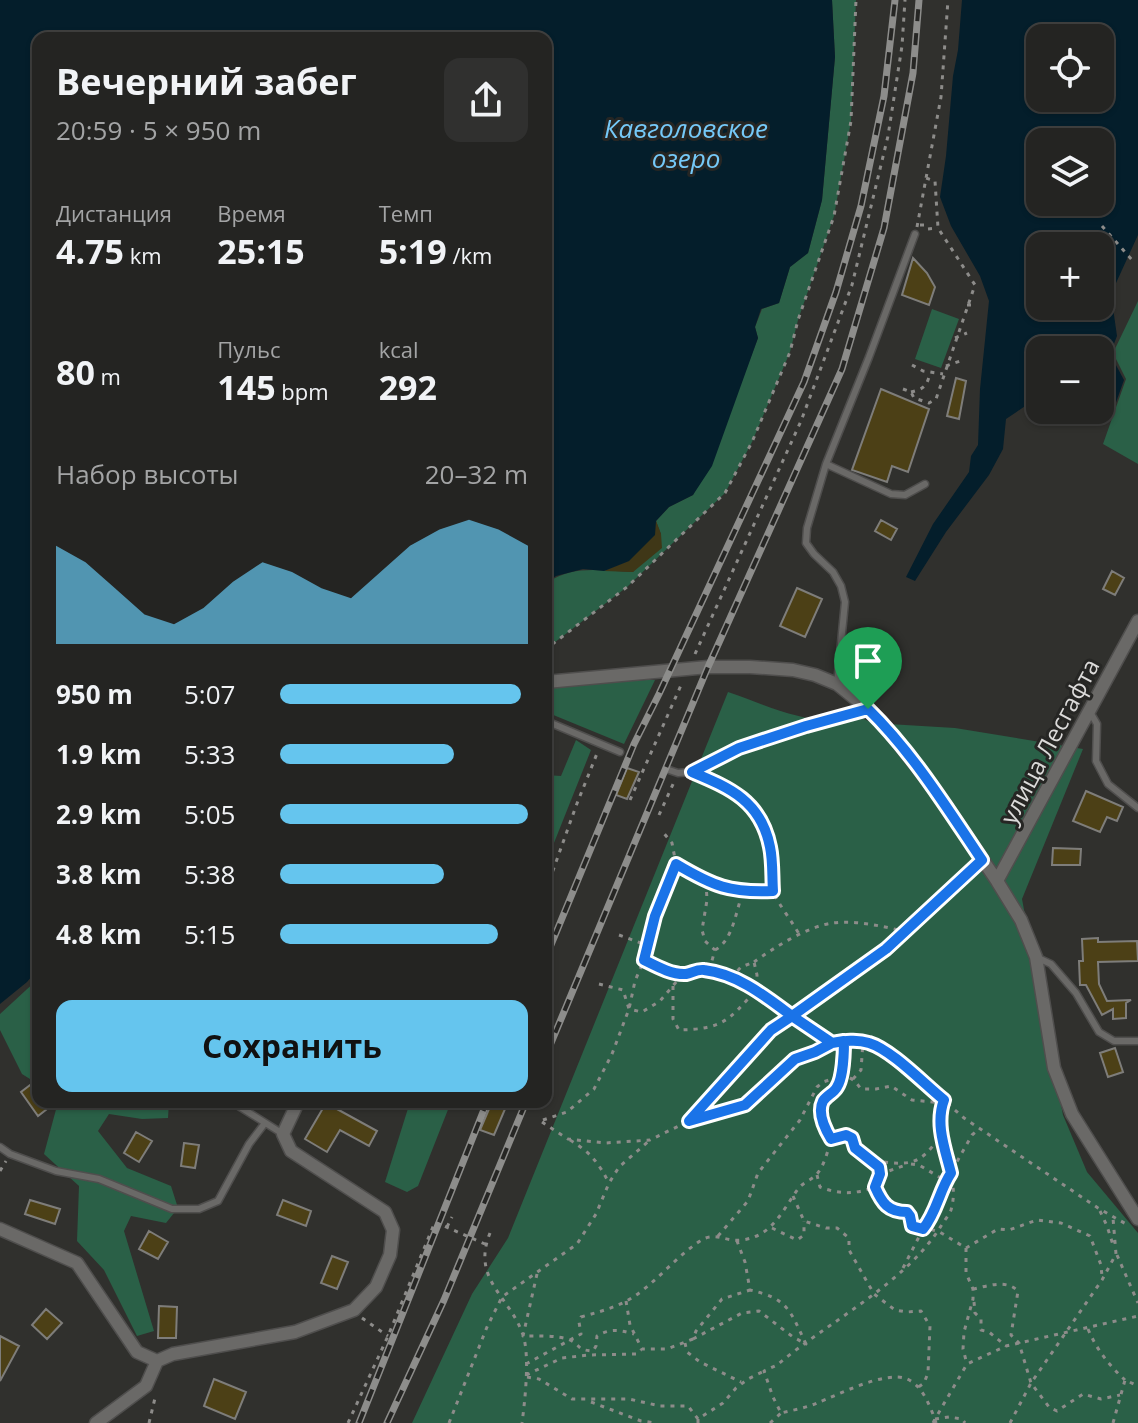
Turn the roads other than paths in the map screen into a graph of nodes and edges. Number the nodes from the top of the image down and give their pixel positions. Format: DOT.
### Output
graph roads {
  1 [pos="915,234"];
  2 [pos="826,464"];
  3 [pos="925,484"];
  4 [pos="1138,621"];
  5 [pos="552,681"];
  6 [pos="837,684"];
  7 [pos="868,709"];
  8 [pos="1090,712"];
  9 [pos="552,724"];
  10 [pos="620,752"];
  11 [pos="669,770"];
  12 [pos="1138,808"];
  13 [pos="997,881"];
  14 [pos="1036,957"];
  15 [pos="1138,1041"];
  16 [pos="241,1108"];
  17 [pos="295,1108"];
  18 [pos="265,1123"];
  19 [pos="283,1134"];
  20 [pos="0,1147"];
  21 [pos="1134,1222"];
  22 [pos="0,1229"];
  23 [pos="157,1361"];
  24 [pos="96,1423"];
  1 -- 2 [label="lane"];
  2 -- 3 [label="lane"];
  2 -- 6 [label="lane"];
  4 -- 8 [label="street, улица Лесгафта"];
  5 -- 6 [label="street"];
  6 -- 7 [label="street"];
  7 -- 11 [label="lane"];
  7 -- 13 [label="street"];
  8 -- 12 [label="lane"];
  8 -- 13 [label="street, улица Лесгафта"];
  9 -- 10 [label="lane"];
  13 -- 14 [label="street"];
  14 -- 15 [label="lane"];
  14 -- 21 [label="street"];
  16 -- 18 [label="lane"];
  17 -- 19 [label="street"];
  18 -- 19 [label="lane"];
  18 -- 20 [label="lane"];
  19 -- 23 [label="street"];
  22 -- 23 [label="street"];
  23 -- 24 [label="street"];
}
